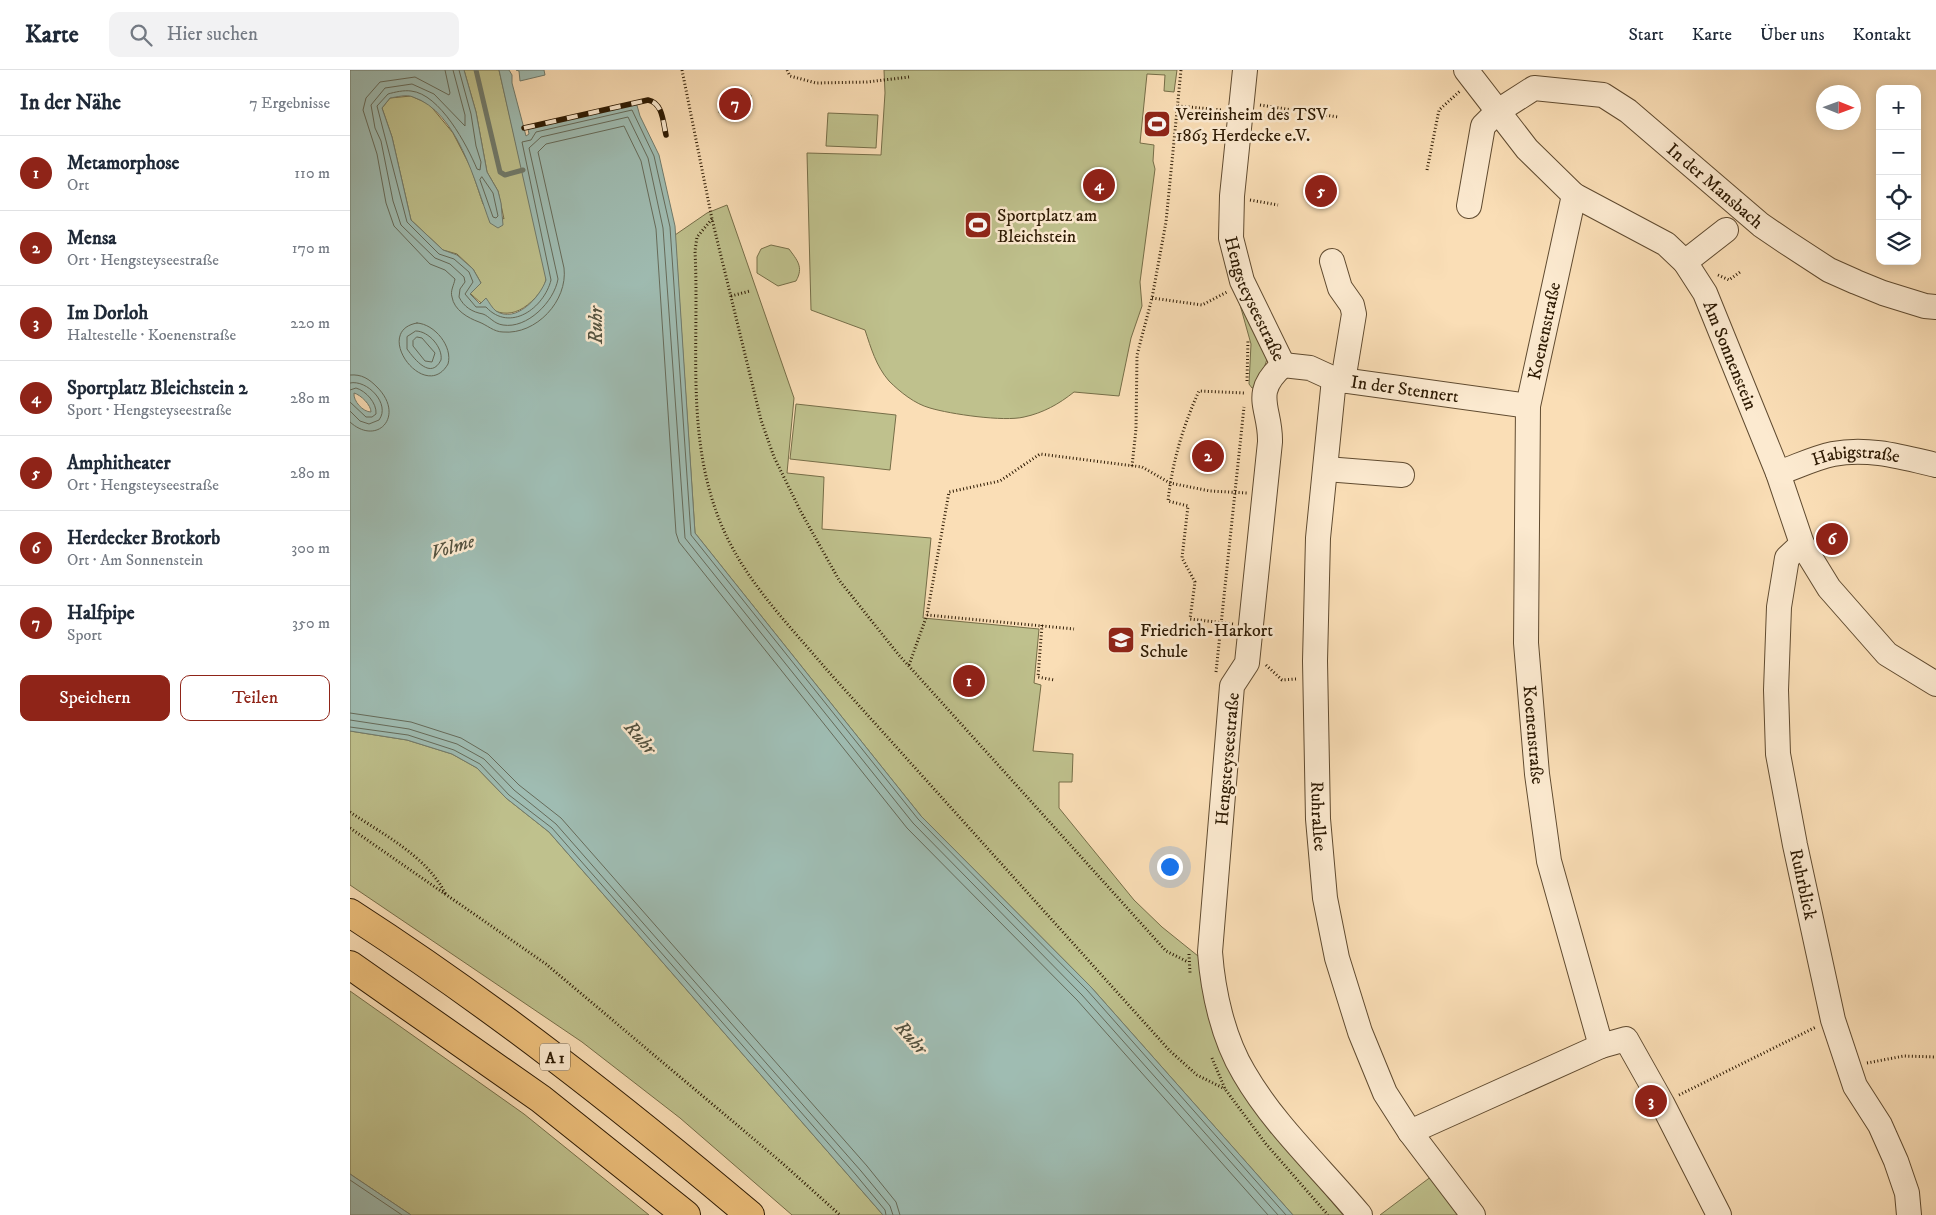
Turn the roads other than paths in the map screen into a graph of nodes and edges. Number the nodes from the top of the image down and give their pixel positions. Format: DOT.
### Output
graph roads {
  1 [pos="1245,70"];
  2 [pos="1470,75"];
  3 [pos="1498,111"];
  4 [pos="1574,195"];
  5 [pos="1469,206"];
  6 [pos="1726,230"];
  7 [pos="1332,261"];
  8 [pos="1685,262"];
  9 [pos="1936,307"];
  10 [pos="1283,366"];
  11 [pos="1338,380"];
  12 [pos="1528,406"];
  13 [pos="1936,465"];
  14 [pos="1326,469"];
  15 [pos="1778,473"];
  16 [pos="1402,475"];
  17 [pos="1802,544"];
  18 [pos="1936,684"];
  19 [pos="350,913"];
  20 [pos="350,965"];
  21 [pos="1601,1046"];
  22 [pos="1410,1132"];
  23 [pos="686,1215"];
  24 [pos="750,1215"];
  25 [pos="1360,1215"];
  26 [pos="1473,1215"];
  27 [pos="1719,1215"];
  28 [pos="1909,1215"];
  1 -- 10 [label="street, Hengsteyseestraße"];
  2 -- 3 [label="street, Am Sonnenstein"];
  3 -- 4 [label="street, Am Sonnenstein"];
  3 -- 5 [label="street, In der Mansbach"];
  3 -- 9 [label="street, In der Mansbach"];
  4 -- 8 [label="street, Am Sonnenstein"];
  4 -- 12 [label="street, Koenenstraße"];
  6 -- 8 [label="street"];
  7 -- 11 [label="street, Ruhrallee"];
  8 -- 15 [label="street, Am Sonnenstein"];
  10 -- 11 [label="street, In der Stennert"];
  10 -- 25 [label="street, Hengsteyseestraße"];
  11 -- 12 [label="street, In der Stennert"];
  11 -- 14 [label="street, Ruhrallee"];
  12 -- 21 [label="street, Koenenstraße"];
  13 -- 15 [label="street, Habigstraße"];
  14 -- 16 [label="street"];
  14 -- 22 [label="street, Ruhrallee"];
  15 -- 17 [label="street, Am Sonnenstein"];
  17 -- 18 [label="street, Am Sonnenstein"];
  17 -- 28 [label="street, Ruhrblick"];
  19 -- 24 [label="highway, A 1"];
  20 -- 23 [label="highway, A 1"];
  21 -- 22 [label="street"];
  21 -- 27 [label="street"];
  22 -- 26 [label="street, Ruhrallee"];
}
